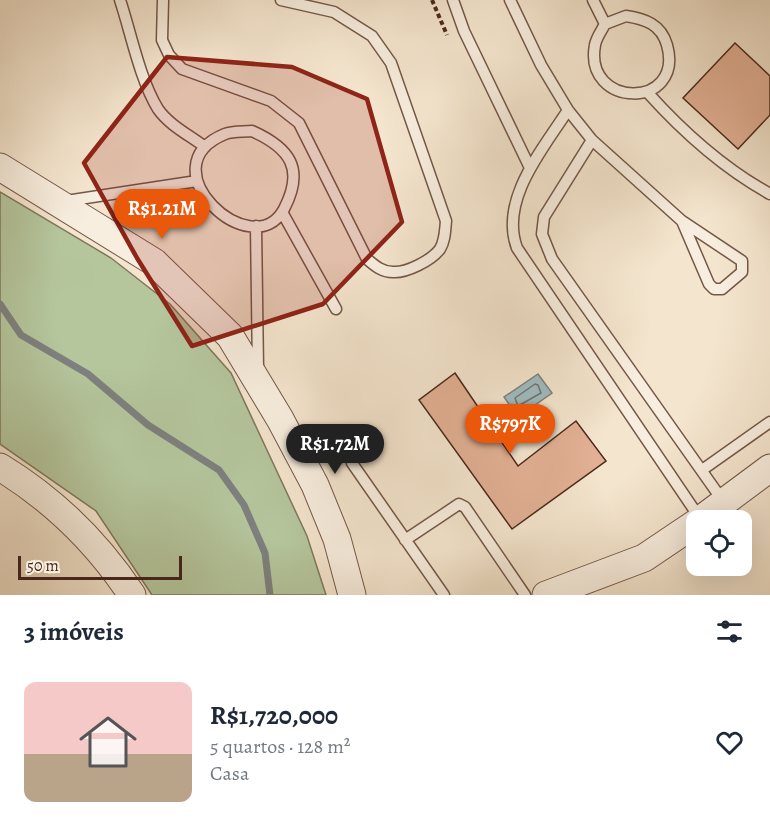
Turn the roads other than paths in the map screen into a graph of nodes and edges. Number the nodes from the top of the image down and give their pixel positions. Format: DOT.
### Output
graph roads {
  1 [pos="120,0"];
  2 [pos="163,0"];
  3 [pos="281,0"];
  4 [pos="453,0"];
  5 [pos="510,0"];
  6 [pos="593,0"];
  7 [pos="605,24"];
  8 [pos="648,93"];
  9 [pos="568,110"];
  10 [pos="592,140"];
  11 [pos="205,147"];
  12 [pos="0,167"];
  13 [pos="530,168"];
  14 [pos="196,181"];
  15 [pos="770,194"];
  16 [pos="59,202"];
  17 [pos="282,212"];
  18 [pos="682,221"];
  19 [pos="256,226"];
  20 [pos="336,309"];
  21 [pos="258,383"];
  22 [pos="770,422"];
  23 [pos="352,463"];
  24 [pos="0,467"];
  25 [pos="770,468"];
  26 [pos="702,470"];
  27 [pos="725,503"];
  28 [pos="694,510"];
  29 [pos="715,510"];
  30 [pos="686,530"];
  31 [pos="405,540"];
  32 [pos="132,595"];
  33 [pos="352,595"];
  34 [pos="444,595"];
  35 [pos="525,595"];
  36 [pos="546,595"];
  1 -- 11 [label="lane"];
  2 -- 3 [label="lane"];
  4 -- 13 [label="lane"];
  5 -- 9 [label="lane"];
  6 -- 7 [label="lane"];
  7 -- 8 [label="lane"];
  7 -- 8 [label="lane"];
  8 -- 15 [label="lane"];
  9 -- 10 [label="lane"];
  9 -- 13 [label="lane"];
  10 -- 18 [label="lane"];
  10 -- 26 [label="lane"];
  11 -- 14 [label="lane"];
  11 -- 17 [label="lane"];
  12 -- 16 [label="street"];
  13 -- 28 [label="lane"];
  14 -- 16 [label="lane"];
  14 -- 19 [label="lane"];
  16 -- 21 [label="street"];
  17 -- 19 [label="lane"];
  17 -- 20 [label="lane"];
  18 -- 18 [label="lane"];
  19 -- 21 [label="lane"];
  21 -- 33 [label="street"];
  22 -- 26 [label="lane"];
  23 -- 31 [label="lane"];
  24 -- 32 [label="street"];
  25 -- 27 [label="street"];
  26 -- 27 [label="lane"];
  27 -- 29 [label="street"];
  30 -- 36 [label="street"];
  31 -- 34 [label="lane"];
  31 -- 35 [label="lane"];
}
